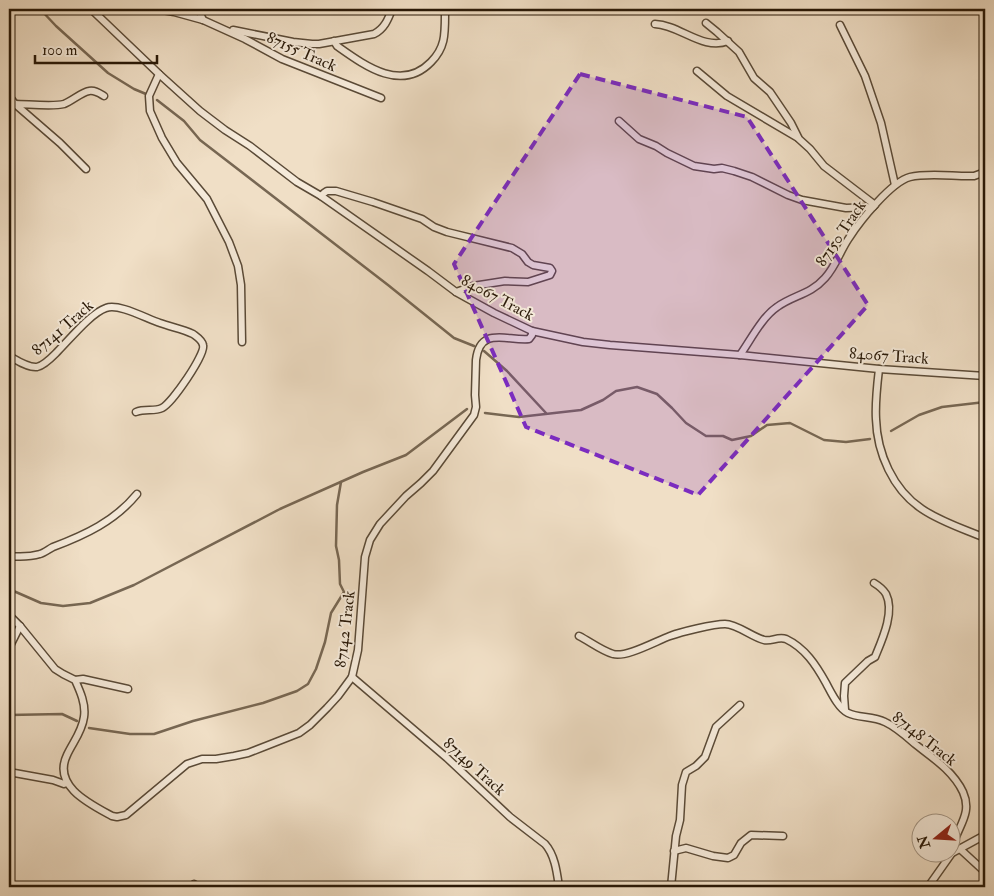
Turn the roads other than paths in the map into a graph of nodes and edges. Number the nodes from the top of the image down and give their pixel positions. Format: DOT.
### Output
graph roads {
  1 [pos="91,9"];
  2 [pos="157,9"];
  3 [pos="198,9"];
  4 [pos="392,9"];
  5 [pos="445,15"];
  6 [pos="203,20"];
  7 [pos="655,24"];
  8 [pos="706,24"];
  9 [pos="840,25"];
  10 [pos="222,28"];
  11 [pos="728,41"];
  12 [pos="334,42"];
  13 [pos="697,72"];
  14 [pos="159,74"];
  15 [pos="9,96"];
  16 [pos="104,96"];
  17 [pos="380,98"];
  18 [pos="15,104"];
  19 [pos="619,121"];
  20 [pos="799,139"];
  21 [pos="86,169"];
  22 [pos="985,172"];
  23 [pos="895,185"];
  24 [pos="321,196"];
  25 [pos="874,206"];
  26 [pos="456,292"];
  27 [pos="532,331"];
  28 [pos="242,342"];
  29 [pos="740,355"];
  30 [pos="9,356"];
  31 [pos="879,369"];
  32 [pos="985,376"];
  33 [pos="136,412"];
  34 [pos="137,494"];
  35 [pos="985,538"];
  36 [pos="9,556"];
  37 [pos="874,583"];
  38 [pos="9,614"];
  39 [pos="20,626"];
  40 [pos="579,636"];
  41 [pos="9,648"];
  42 [pos="352,677"];
  43 [pos="75,680"];
  44 [pos="128,689"];
  45 [pos="740,705"];
  46 [pos="845,710"];
  47 [pos="9,772"];
  48 [pos="67,784"];
  49 [pos="962,821"];
  50 [pos="985,835"];
  51 [pos="783,836"];
  52 [pos="962,848"];
  53 [pos="674,851"];
  54 [pos="962,851"];
  55 [pos="944,864"];
  56 [pos="985,872"];
  57 [pos="559,887"];
  58 [pos="671,887"];
  59 [pos="928,887"];
  1 -- 14 [label="street, 84067 Track"];
  2 -- 6 [label="street, 87155 Track"];
  3 -- 6 [label="street"];
  4 -- 12 [label="street"];
  5 -- 12 [label="street"];
  6 -- 10 [label="street, 87155 Track"];
  7 -- 11 [label="street"];
  8 -- 11 [label="street"];
  9 -- 23 [label="street"];
  10 -- 12 [label="street"];
  10 -- 17 [label="street, 87155 Track"];
  11 -- 20 [label="street"];
  13 -- 20 [label="street"];
  14 -- 24 [label="street, 84067 Track"];
  14 -- 28 [label="street"];
  15 -- 18 [label="street"];
  16 -- 18 [label="street"];
  18 -- 21 [label="street"];
  19 -- 25 [label="street"];
  20 -- 25 [label="street"];
  22 -- 23 [label="street, 87150 Track"];
  23 -- 25 [label="street, 87150 Track"];
  24 -- 26 [label="street, 84067 Track"];
  24 -- 26 [label="street"];
  25 -- 29 [label="street, 87150 Track"];
  26 -- 27 [label="street, 84067 Track"];
  27 -- 29 [label="street, 84067 Track"];
  27 -- 42 [label="street, 87142 Track"];
  29 -- 31 [label="street, 84067 Track"];
  30 -- 33 [label="street, 87141 Track"];
  31 -- 32 [label="street, 84067 Track"];
  31 -- 35 [label="street"];
  34 -- 36 [label="street"];
  37 -- 46 [label="street"];
  38 -- 39 [label="street"];
  39 -- 41 [label="street"];
  39 -- 43 [label="street"];
  40 -- 46 [label="street"];
  42 -- 48 [label="street, 87142 Track"];
  42 -- 57 [label="street, 87149 Track"];
  43 -- 44 [label="street"];
  43 -- 48 [label="street"];
  45 -- 53 [label="street"];
  46 -- 49 [label="street, 87148 Track"];
  47 -- 48 [label="street"];
  50 -- 52 [label="street"];
  51 -- 53 [label="street"];
  53 -- 58 [label="street"];
  54 -- 56 [label="street"];
  55 -- 59 [label="street"];
}
